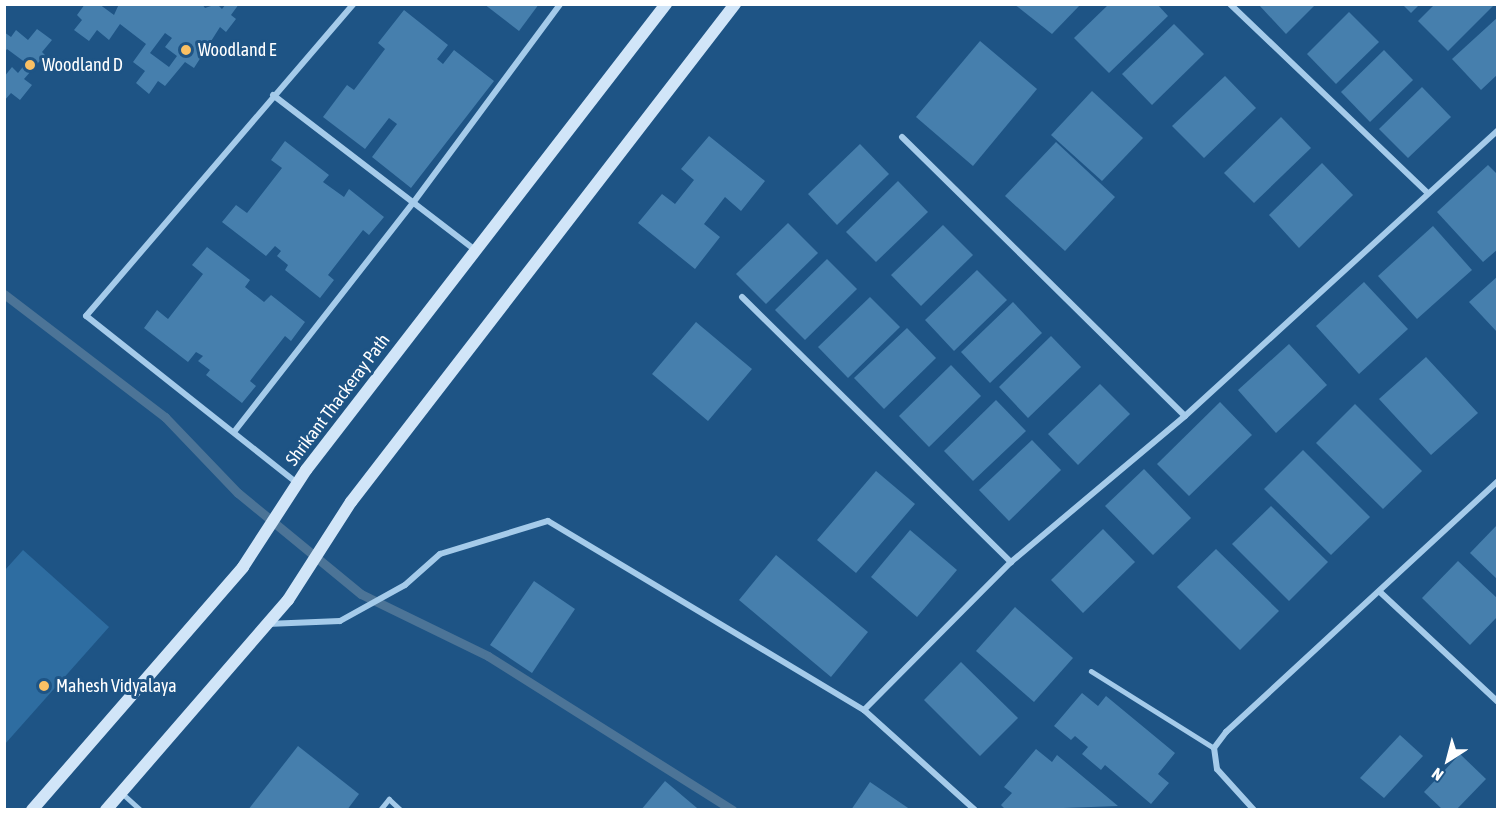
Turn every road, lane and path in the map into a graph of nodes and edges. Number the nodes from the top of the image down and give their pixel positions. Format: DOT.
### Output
graph roads {
  1 [pos="353,4"];
  2 [pos="560,4"];
  3 [pos="666,4"];
  4 [pos="735,4"];
  5 [pos="1230,4"];
  6 [pos="273,95"];
  7 [pos="1497,130"];
  8 [pos="902,137"];
  9 [pos="1428,193"];
  10 [pos="414,203"];
  11 [pos="475,250"];
  12 [pos="742,297"];
  13 [pos="1185,416"];
  14 [pos="234,432"];
  15 [pos="1497,481"];
  16 [pos="297,483"];
  17 [pos="1011,562"];
  18 [pos="1380,592"];
  19 [pos="266,624"];
  20 [pos="1091,671"];
  21 [pos="1497,702"];
  22 [pos="864,710"];
  23 [pos="1214,748"];
  24 [pos="121,792"];
  25 [pos="32,810"];
  26 [pos="106,810"];
  27 [pos="141,810"];
  28 [pos="380,810"];
  29 [pos="401,810"];
  30 [pos="975,810"];
  31 [pos="1254,810"];
  1 -- 6 [label="street"];
  2 -- 10 [label="street"];
  3 -- 11 [label="street, Shrikant Thackeray Path"];
  4 -- 19 [label="street"];
  5 -- 9 [label="street"];
  6 -- 10 [label="street"];
  6 -- 14 [label="street"];
  7 -- 9 [label="street"];
  8 -- 13 [label="street"];
  9 -- 13 [label="street"];
  10 -- 11 [label="street"];
  10 -- 14 [label="street"];
  11 -- 16 [label="street, Shrikant Thackeray Path"];
  12 -- 17 [label="street"];
  13 -- 17 [label="street"];
  14 -- 16 [label="street"];
  15 -- 18 [label="street"];
  16 -- 25 [label="street, Shrikant Thackeray Path"];
  17 -- 22 [label="street"];
  18 -- 21 [label="street"];
  18 -- 23 [label="street"];
  19 -- 22 [label="street"];
  19 -- 24 [label="street"];
  20 -- 23 [label="lane"];
  22 -- 30 [label="street"];
  23 -- 31 [label="street"];
  24 -- 26 [label="street"];
  24 -- 27 [label="lane"];
  28 -- 29 [label="lane"];
}
